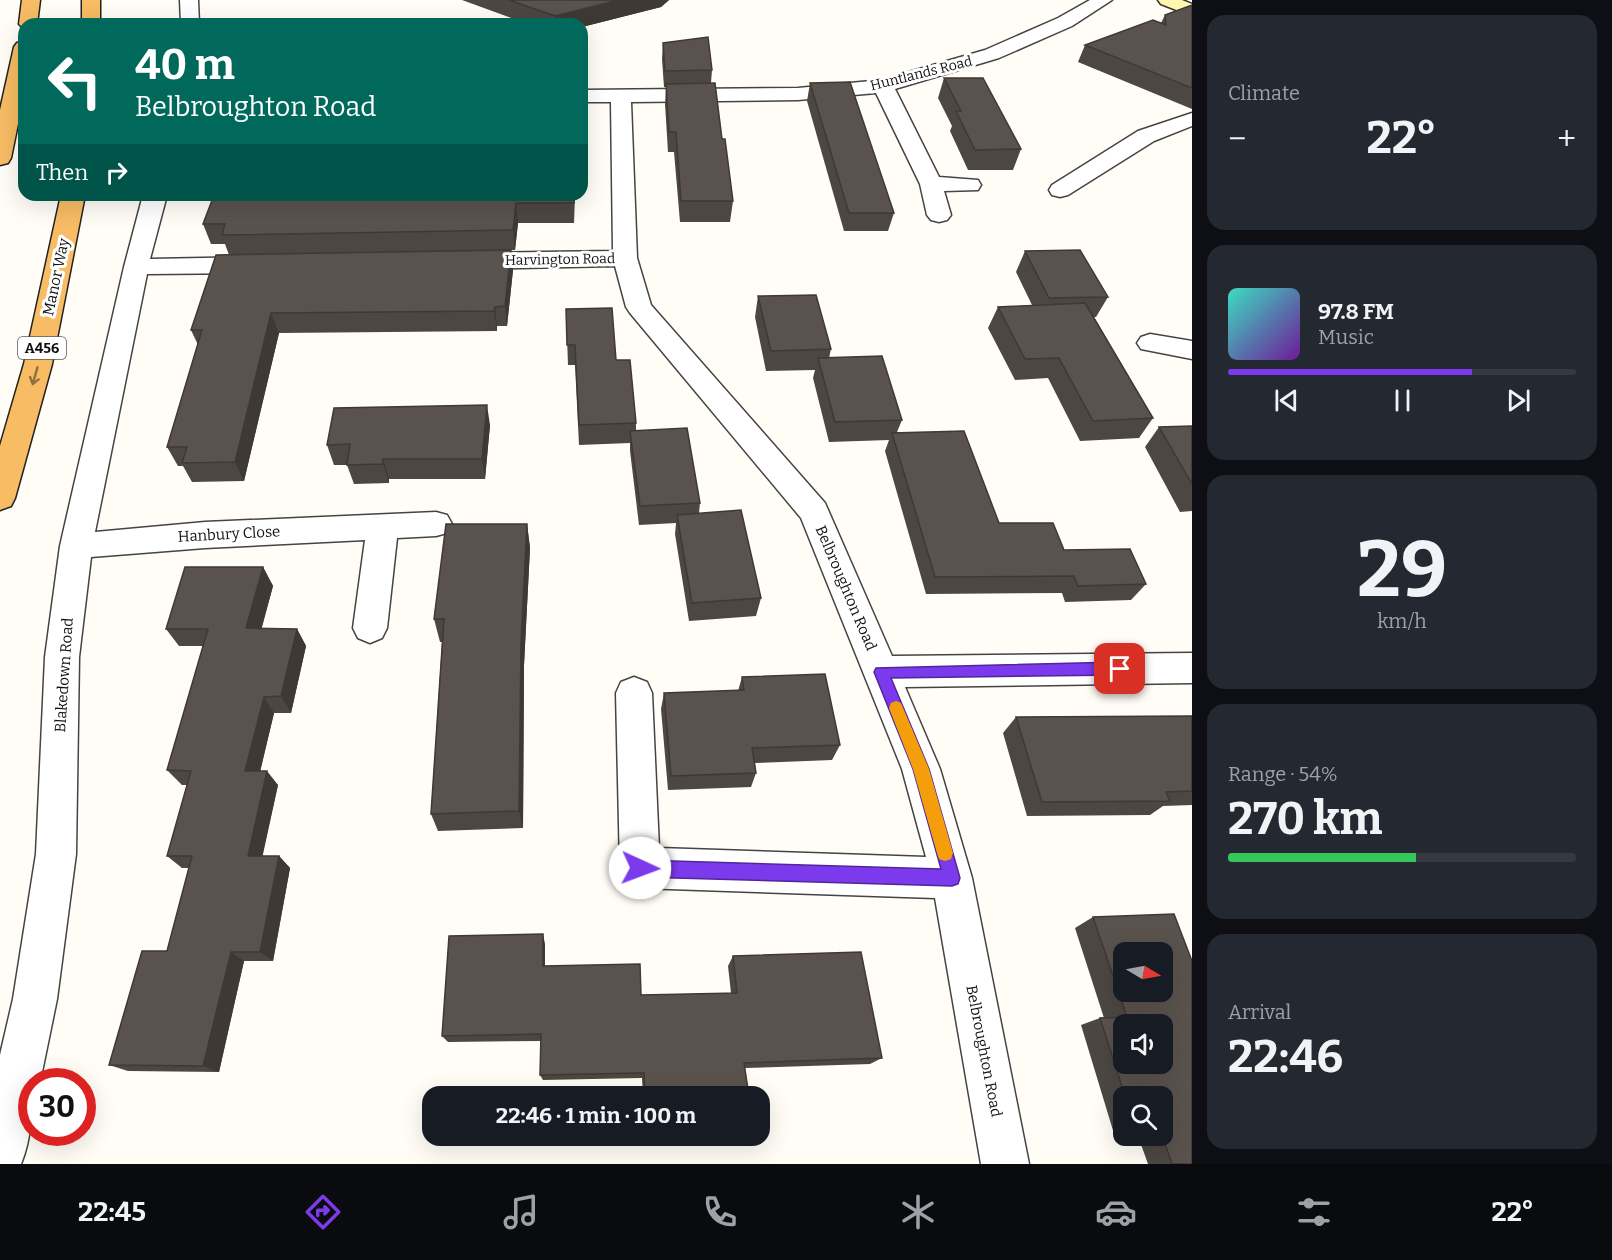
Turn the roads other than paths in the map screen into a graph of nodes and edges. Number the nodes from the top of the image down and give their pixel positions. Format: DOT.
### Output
graph roads {
  1 [pos="31,0"];
  2 [pos="91,0"];
  3 [pos="189,0"];
  4 [pos="1103,0"];
  5 [pos="1167,0"];
  6 [pos="1192,11"];
  7 [pos="29,18"];
  8 [pos="91,18"];
  9 [pos="190,18"];
  10 [pos="18,75"];
  11 [pos="883,86"];
  12 [pos="588,96"];
  13 [pos="621,96"];
  14 [pos="1192,119"];
  15 [pos="0,158"];
  16 [pos="931,184"];
  17 [pos="970,185"];
  18 [pos="1060,190"];
  19 [pos="72,201"];
  20 [pos="153,201"];
  21 [pos="939,215"];
  22 [pos="625,258"];
  23 [pos="446,261"];
  24 [pos="279,264"];
  25 [pos="136,267"];
  26 [pos="1150,343"];
  27 [pos="1192,350"];
  28 [pos="0,498"];
  29 [pos="436,524"];
  30 [pos="382,527"];
  31 [pos="76,546"];
  32 [pos="370,628"];
  33 [pos="1192,668"];
  34 [pos="881,672"];
  35 [pos="634,693"];
  36 [pos="952,878"];
  37 [pos="0,1158"];
  38 [pos="1005,1164"];
  1 -- 7 [label="highway"];
  2 -- 8 [label="highway"];
  3 -- 9 [label="street"];
  4 -- 11 [label="street, Huntlands Road"];
  5 -- 6 [label="main road"];
  10 -- 15 [label="highway"];
  11 -- 13 [label="street, Huntlands Road"];
  11 -- 16 [label="street"];
  12 -- 13 [label="street, Huntlands Road"];
  13 -- 22 [label="street, Belbroughton Road"];
  14 -- 18 [label="street"];
  16 -- 17 [label="street"];
  16 -- 21 [label="street"];
  19 -- 28 [label="highway, Manor Way / A456, one-way"];
  20 -- 25 [label="street, Blakedown Road"];
  22 -- 23 [label="street, Harvington Road"];
  22 -- 34 [label="street, Belbroughton Road"];
  24 -- 25 [label="street"];
  25 -- 31 [label="street, Blakedown Road"];
  26 -- 27 [label="street"];
  29 -- 30 [label="street, Hanbury Close"];
  30 -- 31 [label="street, Hanbury Close"];
  30 -- 32 [label="street"];
  31 -- 37 [label="street, Blakedown Road"];
  33 -- 34 [label="street"];
  34 -- 36 [label="street, Belbroughton Road"];
  35 -- 36 [label="street"];
  36 -- 38 [label="street, Belbroughton Road"];
}
